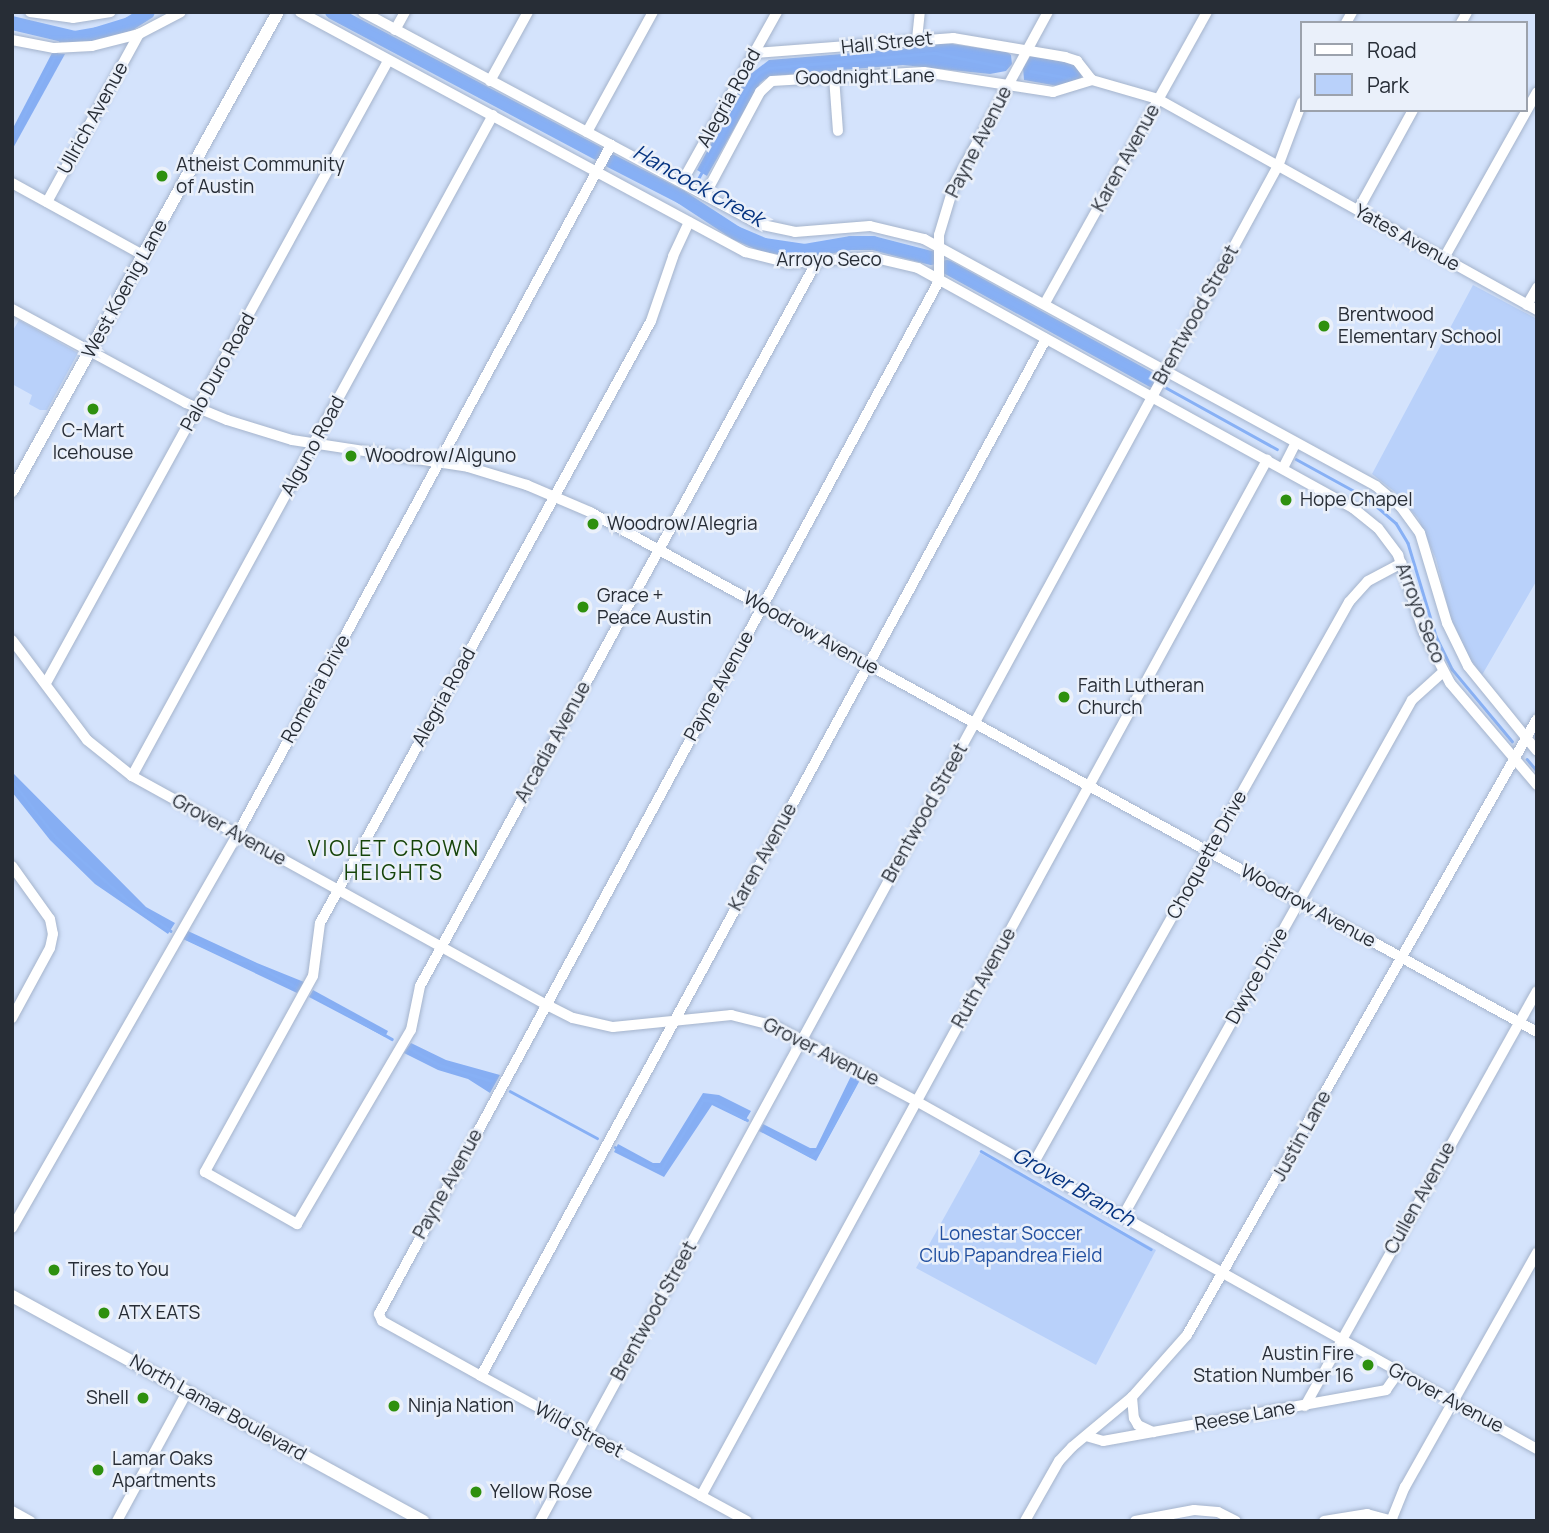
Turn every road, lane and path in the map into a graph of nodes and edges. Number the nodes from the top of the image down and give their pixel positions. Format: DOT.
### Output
graph roads {
  1 [pos="30,12"];
  2 [pos="111,12"];
  3 [pos="181,12"];
  4 [pos="278,12"];
  5 [pos="300,12"];
  6 [pos="363,12"];
  7 [pos="405,12"];
  8 [pos="528,12"];
  9 [pos="653,12"];
  10 [pos="776,12"];
  11 [pos="920,12"];
  12 [pos="1048,12"];
  13 [pos="1207,12"];
  14 [pos="395,30"];
  15 [pos="139,34"];
  16 [pos="917,39"];
  17 [pos="12,40"];
  18 [pos="1027,51"];
  19 [pos="755,53"];
  20 [pos="388,61"];
  21 [pos="834,77"];
  22 [pos="1092,80"];
  23 [pos="490,81"];
  24 [pos="1007,86"];
  25 [pos="1537,92"];
  26 [pos="1158,99"];
  27 [pos="1300,107"];
  28 [pos="1528,108"];
  29 [pos="1412,112"];
  30 [pos="1526,112"];
  31 [pos="493,115"];
  32 [pos="838,131"];
  33 [pos="587,132"];
  34 [pos="611,145"];
  35 [pos="1278,166"];
  36 [pos="597,171"];
  37 [pos="12,183"];
  38 [pos="682,183"];
  39 [pos="705,195"];
  40 [pos="47,202"];
  41 [pos="1358,211"];
  42 [pos="690,222"];
  43 [pos="940,247"];
  44 [pos="143,255"];
  45 [pos="1444,258"];
  46 [pos="816,263"];
  47 [pos="939,281"];
  48 [pos="1537,288"];
  49 [pos="1045,303"];
  50 [pos="1532,308"];
  51 [pos="12,309"];
  52 [pos="1046,339"];
  53 [pos="90,352"];
  54 [pos="1166,371"];
  55 [pos="1152,397"];
  56 [pos="198,408"];
  57 [pos="1296,443"];
  58 [pos="314,444"];
  59 [pos="1266,460"];
  60 [pos="439,462"];
  61 [pos="1283,468"];
  62 [pos="12,491"];
  63 [pos="555,496"];
  64 [pos="659,550"];
  65 [pos="1402,564"];
  66 [pos="763,607"];
  67 [pos="12,640"];
  68 [pos="868,665"];
  69 [pos="1443,672"];
  70 [pos="46,682"];
  71 [pos="1537,719"];
  72 [pos="975,723"];
  73 [pos="1526,738"];
  74 [pos="1537,751"];
  75 [pos="1515,759"];
  76 [pos="131,776"];
  77 [pos="1537,785"];
  78 [pos="1090,786"];
  79 [pos="237,835"];
  80 [pos="1208,851"];
  81 [pos="12,866"];
  82 [pos="338,890"];
  83 [pos="1299,901"];
  84 [pos="441,947"];
  85 [pos="1403,957"];
  86 [pos="1537,991"];
  87 [pos="545,1004"];
  88 [pos="12,1018"];
  89 [pos="673,1022"];
  90 [pos="1519,1023"];
  91 [pos="1537,1032"];
  92 [pos="801,1039"];
  93 [pos="916,1101"];
  94 [pos="1032,1166"];
  95 [pos="1123,1216"];
  96 [pos="298,1224"];
  97 [pos="12,1228"];
  98 [pos="1537,1253"];
  99 [pos="1225,1273"];
  100 [pos="13,1299"];
  101 [pos="379,1314"];
  102 [pos="1340,1339"];
  103 [pos="1398,1373"];
  104 [pos="481,1377"];
  105 [pos="187,1392"];
  106 [pos="1132,1397"];
  107 [pos="1453,1401"];
  108 [pos="1305,1406"];
  109 [pos="1153,1432"];
  110 [pos="587,1433"];
  111 [pos="1086,1436"];
  112 [pos="1537,1449"];
  113 [pos="701,1496"];
  114 [pos="12,1511"];
  115 [pos="1392,1520"];
  116 [pos="30,1521"];
  117 [pos="117,1521"];
  118 [pos="423,1521"];
  119 [pos="540,1521"];
  120 [pos="747,1521"];
  121 [pos="1025,1521"];
  122 [pos="1135,1521"];
  123 [pos="1236,1521"];
  124 [pos="1324,1521"];
  1 -- 2 [label="street"];
  3 -- 15 [label="street"];
  4 -- 44 [label="main road, West Koenig Lane"];
  5 -- 20 [label="street, Arroyo Seco"];
  6 -- 14 [label="street, Arroyo Seco"];
  7 -- 14 [label="street"];
  8 -- 23 [label="street"];
  9 -- 33 [label="street"];
  10 -- 19 [label="street, Alegria Road"];
  11 -- 16 [label="street"];
  12 -- 18 [label="street, Payne Avenue"];
  13 -- 26 [label="street, Karen Avenue"];
  14 -- 23 [label="street, Arroyo Seco"];
  15 -- 17 [label="street"];
  15 -- 40 [label="street, Ullrich Avenue"];
  16 -- 18 [label="street, Hall Street"];
  16 -- 19 [label="street, Hall Street"];
  18 -- 22 [label="street, Hall Street"];
  18 -- 24 [label="street, Payne Avenue"];
  19 -- 38 [label="street, Alegria Road"];
  20 -- 31 [label="street, Arroyo Seco"];
  20 -- 56 [label="street, Palo Duro Road"];
  21 -- 24 [label="street, Goodnight Lane"];
  21 -- 32 [label="street"];
  21 -- 39 [label="street, Goodnight Lane"];
  22 -- 24 [label="street, Goodnight Lane"];
  22 -- 26 [label="street"];
  23 -- 33 [label="street, Arroyo Seco"];
  24 -- 43 [label="street, Payne Avenue"];
  25 -- 28 [label="street"];
  26 -- 35 [label="street"];
  26 -- 49 [label="street, Karen Avenue"];
  27 -- 35 [label="street, Brentwood Street"];
  29 -- 41 [label="street"];
  30 -- 45 [label="street"];
  31 -- 36 [label="street, Arroyo Seco"];
  31 -- 58 [label="street, Alguno Road"];
  33 -- 34 [label="street, Arroyo Seco"];
  34 -- 36 [label="street, Romeria Drive"];
  34 -- 38 [label="street, Arroyo Seco"];
  35 -- 41 [label="street, Yates Avenue"];
  35 -- 54 [label="street, Brentwood Street"];
  36 -- 42 [label="street, Arroyo Seco"];
  36 -- 60 [label="street, Romeria Drive"];
  37 -- 40 [label="street"];
  38 -- 39 [label="street, Arroyo Seco"];
  39 -- 43 [label="street, Arroyo Seco"];
  40 -- 44 [label="street"];
  41 -- 45 [label="street, Yates Avenue"];
  42 -- 46 [label="street, Arroyo Seco"];
  42 -- 63 [label="street, Alegria Road"];
  43 -- 47 [label="street, Payne Avenue"];
  43 -- 49 [label="street, Arroyo Seco"];
  44 -- 53 [label="main road, West Koenig Lane"];
  45 -- 50 [label="street, Yates Avenue"];
  46 -- 47 [label="street, Arroyo Seco"];
  46 -- 64 [label="street, Arcadia Avenue"];
  47 -- 52 [label="street, Arroyo Seco"];
  47 -- 66 [label="street, Payne Avenue"];
  48 -- 50 [label="street"];
  49 -- 54 [label="street, Arroyo Seco"];
  51 -- 53 [label="street, Woodrow Avenue"];
  52 -- 55 [label="street, Arroyo Seco"];
  52 -- 68 [label="street, Karen Avenue"];
  53 -- 56 [label="street, Woodrow Avenue"];
  53 -- 62 [label="main road, West Koenig Lane"];
  54 -- 55 [label="street, Brentwood Street"];
  54 -- 57 [label="street, Arroyo Seco"];
  55 -- 59 [label="street, Arroyo Seco"];
  55 -- 72 [label="street, Brentwood Street"];
  56 -- 58 [label="street, Woodrow Avenue"];
  56 -- 70 [label="street, Palo Duro Road"];
  57 -- 61 [label="street"];
  57 -- 73 [label="street, Arroyo Seco"];
  58 -- 60 [label="street, Woodrow Avenue"];
  58 -- 76 [label="street, Alguno Road"];
  59 -- 61 [label="street, Arroyo Seco"];
  59 -- 78 [label="street, Ruth Avenue"];
  60 -- 63 [label="street, Woodrow Avenue"];
  60 -- 79 [label="street, Romeria Drive"];
  61 -- 65 [label="street, Arroyo Seco"];
  63 -- 64 [label="street, Woodrow Avenue"];
  63 -- 82 [label="street, Alegria Road"];
  64 -- 66 [label="street, Woodrow Avenue"];
  64 -- 84 [label="street, Arcadia Avenue"];
  65 -- 69 [label="street, Arroyo Seco"];
  65 -- 80 [label="street, Choquette Drive"];
  66 -- 68 [label="street, Woodrow Avenue"];
  66 -- 87 [label="street, Payne Avenue"];
  67 -- 70 [label="street, Grover Avenue"];
  68 -- 72 [label="street, Woodrow Avenue"];
  68 -- 89 [label="street, Karen Avenue"];
  69 -- 75 [label="street, Arroyo Seco"];
  69 -- 83 [label="street, Dwyce Drive"];
  70 -- 76 [label="street, Grover Avenue"];
  71 -- 73 [label="street, Justin Lane"];
  72 -- 78 [label="street, Woodrow Avenue"];
  72 -- 92 [label="street, Brentwood Street"];
  73 -- 74 [label="street, Arroyo Seco"];
  73 -- 75 [label="street, Justin Lane"];
  75 -- 77 [label="street, Arroyo Seco"];
  75 -- 85 [label="street, Justin Lane"];
  76 -- 79 [label="street, Grover Avenue"];
  78 -- 80 [label="street, Woodrow Avenue"];
  78 -- 93 [label="street, Ruth Avenue"];
  79 -- 82 [label="street, Grover Avenue"];
  79 -- 97 [label="street, Romeria Drive"];
  80 -- 83 [label="street, Woodrow Avenue"];
  80 -- 94 [label="street, Choquette Drive"];
  81 -- 88 [label="street"];
  82 -- 84 [label="street, Grover Avenue"];
  82 -- 96 [label="street, Alegria Road"];
  83 -- 85 [label="street, Woodrow Avenue"];
  83 -- 95 [label="street, Dwyce Drive"];
  84 -- 87 [label="street, Grover Avenue"];
  84 -- 96 [label="street, Arcadia Avenue"];
  85 -- 90 [label="street, Woodrow Avenue"];
  85 -- 99 [label="street, Justin Lane"];
  86 -- 90 [label="street, Cullen Avenue"];
  87 -- 89 [label="street, Grover Avenue"];
  87 -- 101 [label="street, Payne Avenue"];
  89 -- 92 [label="street, Grover Avenue"];
  89 -- 104 [label="street, Karen Avenue"];
  90 -- 91 [label="street, Woodrow Avenue"];
  90 -- 102 [label="street, Cullen Avenue"];
  92 -- 93 [label="street, Grover Avenue"];
  92 -- 110 [label="street, Brentwood Street"];
  93 -- 94 [label="street, Grover Avenue"];
  93 -- 113 [label="street, Ruth Avenue"];
  94 -- 95 [label="street, Grover Avenue"];
  95 -- 99 [label="street, Grover Avenue"];
  98 -- 107 [label="street"];
  99 -- 102 [label="street, Grover Avenue"];
  99 -- 106 [label="street, Justin Lane"];
  100 -- 105 [label="main road, North Lamar Boulevard"];
  101 -- 104 [label="street, Wild Street"];
  102 -- 103 [label="street, Grover Avenue"];
  102 -- 108 [label="street, Cullen Avenue"];
  103 -- 107 [label="street, Grover Avenue"];
  103 -- 108 [label="street, Reese Lane"];
  104 -- 110 [label="street, Wild Street"];
  105 -- 117 [label="street"];
  105 -- 118 [label="main road, North Lamar Boulevard"];
  106 -- 109 [label="street"];
  106 -- 111 [label="street, Justin Lane"];
  107 -- 112 [label="street, Grover Avenue"];
  107 -- 115 [label="street"];
  108 -- 109 [label="street, Reese Lane"];
  109 -- 111 [label="street, Reese Lane"];
  110 -- 113 [label="street, Wild Street"];
  110 -- 119 [label="street, Brentwood Street"];
  111 -- 121 [label="street, Justin Lane"];
  113 -- 120 [label="street, Wild Street"];
  114 -- 116 [label="street"];
  115 -- 124 [label="street"];
  122 -- 123 [label="street"];
}
